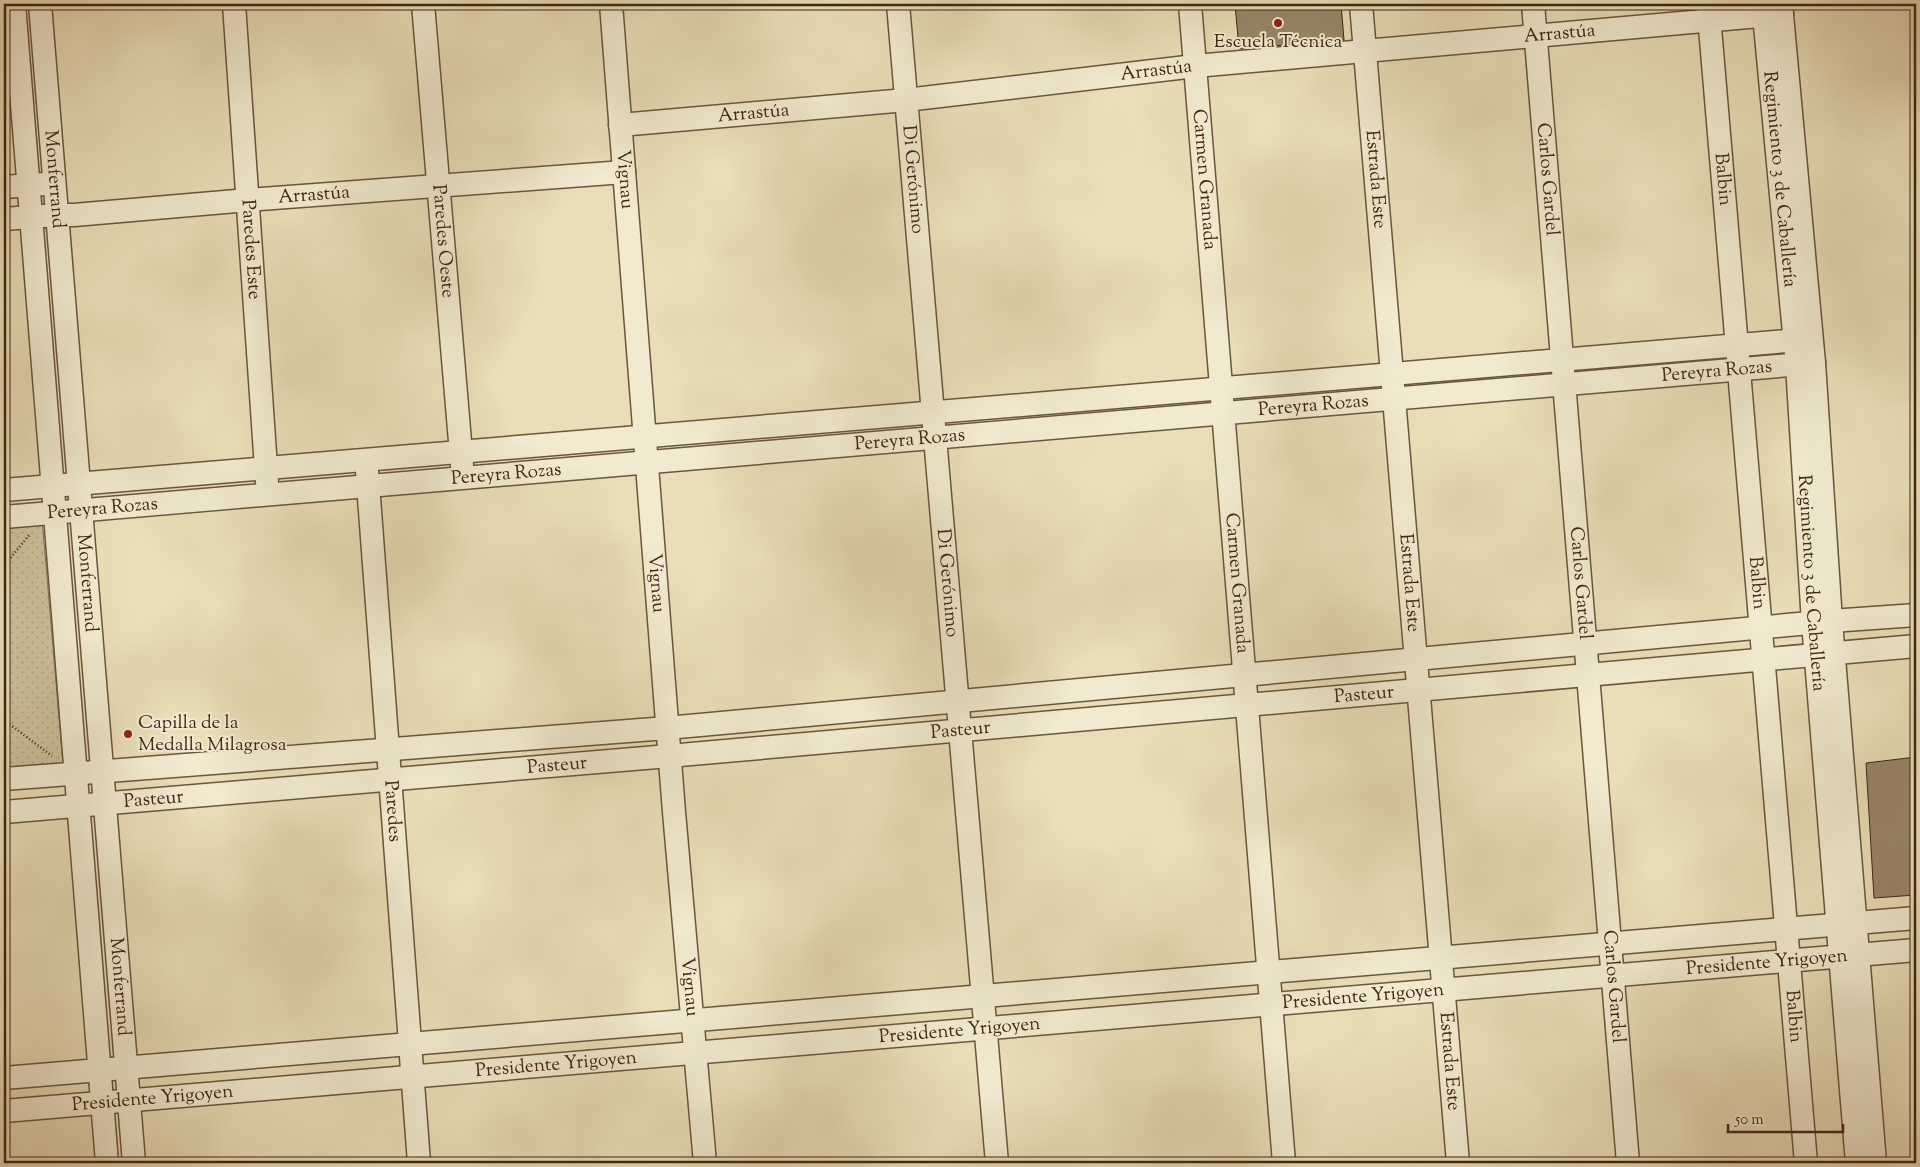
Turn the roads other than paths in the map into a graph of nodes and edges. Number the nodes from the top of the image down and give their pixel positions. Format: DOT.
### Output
graph roads {
  1 [pos="14,4"];
  2 [pos="40,4"];
  3 [pos="234,4"];
  4 [pos="423,4"];
  5 [pos="611,4"];
  6 [pos="898,4"];
  7 [pos="1190,4"];
  8 [pos="1361,4"];
  9 [pos="1533,4"];
  10 [pos="1773,9"];
  11 [pos="1709,12"];
  12 [pos="1535,36"];
  13 [pos="1365,51"];
  14 [pos="1194,66"];
  15 [pos="906,100"];
  16 [pos="620,125"];
  17 [pos="624,172"];
  18 [pos="54,183"];
  19 [pos="28,185"];
  20 [pos="4,186"];
  21 [pos="438,186"];
  22 [pos="248,200"];
  23 [pos="57,214"];
  24 [pos="31,217"];
  25 [pos="4,219"];
  26 [pos="1803,340"];
  27 [pos="1737,345"];
  28 [pos="1562,360"];
  29 [pos="1806,364"];
  30 [pos="1739,370"];
  31 [pos="1392,374"];
  32 [pos="1564,385"];
  33 [pos="1221,388"];
  34 [pos="1394,400"];
  35 [pos="933,412"];
  36 [pos="1223,414"];
  37 [pos="644,436"];
  38 [pos="935,438"];
  39 [pos="461,452"];
  40 [pos="366,459"];
  41 [pos="646,463"];
  42 [pos="266,468"];
  43 [pos="463,478"];
  44 [pos="79,484"];
  45 [pos="53,486"];
  46 [pos="368,486"];
  47 [pos="4,490"];
  48 [pos="268,495"];
  49 [pos="81,511"];
  50 [pos="55,513"];
  51 [pos="4,518"];
  52 [pos="1916,615"];
  53 [pos="1822,622"];
  54 [pos="1761,627"];
  55 [pos="1585,644"];
  56 [pos="1916,646"];
  57 [pos="1825,653"];
  58 [pos="1764,658"];
  59 [pos="1416,659"];
  60 [pos="1588,674"];
  61 [pos="1245,675"];
  62 [pos="1418,689"];
  63 [pos="958,701"];
  64 [pos="1247,704"];
  65 [pos="667,728"];
  66 [pos="960,730"];
  67 [pos="388,749"];
  68 [pos="669,756"];
  69 [pos="102,771"];
  70 [pos="76,773"];
  71 [pos="4,779"];
  72 [pos="390,779"];
  73 [pos="105,804"];
  74 [pos="78,806"];
  75 [pos="4,812"];
  76 [pos="1916,918"];
  77 [pos="1847,924"];
  78 [pos="1786,929"];
  79 [pos="1610,944"];
  80 [pos="1916,950"];
  81 [pos="1849,956"];
  82 [pos="1440,958"];
  83 [pos="1789,961"];
  84 [pos="1269,972"];
  85 [pos="1612,976"];
  86 [pos="1443,990"];
  87 [pos="983,996"];
  88 [pos="1272,1005"];
  89 [pos="692,1020"];
  90 [pos="986,1029"];
  91 [pos="410,1044"];
  92 [pos="695,1054"];
  93 [pos="126,1068"];
  94 [pos="100,1070"];
  95 [pos="4,1078"];
  96 [pos="412,1078"];
  97 [pos="129,1101"];
  98 [pos="102,1103"];
  99 [pos="4,1112"];
  100 [pos="107,1163"];
  101 [pos="134,1163"];
  102 [pos="419,1163"];
  103 [pos="705,1163"];
  104 [pos="997,1163"];
  105 [pos="1284,1163"];
  106 [pos="1458,1163"];
  107 [pos="1628,1163"];
  108 [pos="1806,1163"];
  109 [pos="1858,1163"];
  110 [pos="1875,1163"];
  1 -- 19 [label="street, Monferrand"];
  2 -- 18 [label="street, Monferrand"];
  3 -- 22 [label="street, Paredes Este"];
  4 -- 21 [label="street, Paredes Oeste"];
  5 -- 16 [label="street, Vignau"];
  6 -- 15 [label="street, Di Gerónimo"];
  7 -- 14 [label="street, Carmen Granada"];
  8 -- 13 [label="street, Estrada Este"];
  9 -- 12 [label="street, Carlos Gardel"];
  10 -- 11 [label="street, Arrastúa"];
  10 -- 26 [label="street, Regimiento 3 de Caballería"];
  11 -- 12 [label="street, Arrastúa"];
  11 -- 27 [label="street, Balbin"];
  12 -- 13 [label="street, Arrastúa"];
  12 -- 28 [label="street, Carlos Gardel"];
  13 -- 14 [label="street, Arrastúa"];
  13 -- 31 [label="street, Estrada Este"];
  14 -- 15 [label="street, Arrastúa"];
  14 -- 33 [label="street, Carmen Granada"];
  15 -- 16 [label="street, Arrastúa"];
  15 -- 35 [label="street, Di Gerónimo"];
  16 -- 17 [label="street, Vignau"];
  17 -- 21 [label="street, Arrastúa"];
  17 -- 37 [label="street, Vignau"];
  18 -- 19 [label="street"];
  18 -- 23 [label="street, Monferrand"];
  19 -- 20 [label="street"];
  19 -- 24 [label="street, Monferrand"];
  21 -- 22 [label="street, Arrastúa"];
  21 -- 39 [label="street, Paredes Oeste"];
  22 -- 23 [label="street, Arrastúa"];
  22 -- 42 [label="street, Paredes Este"];
  23 -- 24 [label="street, Arrastúa"];
  23 -- 44 [label="street, Monferrand"];
  24 -- 25 [label="street, Arrastúa"];
  24 -- 45 [label="street, Monferrand"];
  26 -- 27 [label="street, Pereyra Rozas"];
  26 -- 29 [label="street, Regimiento 3 de Caballería"];
  27 -- 28 [label="street, Pereyra Rozas"];
  27 -- 30 [label="street, Balbin"];
  28 -- 31 [label="street, Pereyra Rozas"];
  28 -- 32 [label="street, Carlos Gardel"];
  29 -- 30 [label="street, Pereyra Rozas"];
  29 -- 53 [label="street, Regimiento 3 de Caballería"];
  30 -- 32 [label="street, Pereyra Rozas"];
  30 -- 54 [label="street, Balbin"];
  31 -- 33 [label="street, Pereyra Rozas"];
  31 -- 34 [label="street, Estrada Este"];
  32 -- 34 [label="street, Pereyra Rozas"];
  32 -- 55 [label="street, Carlos Gardel"];
  33 -- 35 [label="street, Pereyra Rozas"];
  33 -- 36 [label="street, Carmen Granada"];
  34 -- 36 [label="street, Pereyra Rozas"];
  34 -- 59 [label="street, Estrada Este"];
  35 -- 37 [label="street, Pereyra Rozas"];
  35 -- 38 [label="street, Di Gerónimo"];
  36 -- 38 [label="street, Pereyra Rozas"];
  36 -- 61 [label="street, Carmen Granada"];
  37 -- 39 [label="street, Pereyra Rozas"];
  37 -- 41 [label="street, Vignau"];
  38 -- 41 [label="street, Pereyra Rozas"];
  38 -- 63 [label="street, Di Gerónimo"];
  39 -- 40 [label="street, Pereyra Rozas"];
  39 -- 43 [label="street, Paredes Oeste"];
  40 -- 42 [label="street, Pereyra Rozas"];
  40 -- 46 [label="street, Paredes"];
  41 -- 43 [label="street, Pereyra Rozas"];
  41 -- 65 [label="street, Vignau"];
  42 -- 44 [label="street, Pereyra Rozas"];
  42 -- 48 [label="street, Paredes Este"];
  43 -- 46 [label="street, Pereyra Rozas"];
  44 -- 45 [label="street, Pereyra Rozas"];
  44 -- 49 [label="street, Monferrand"];
  45 -- 47 [label="street, Pereyra Rozas"];
  45 -- 50 [label="street, Monferrand"];
  46 -- 48 [label="street, Pereyra Rozas"];
  46 -- 67 [label="street, Paredes"];
  48 -- 49 [label="street, Pereyra Rozas"];
  49 -- 50 [label="street, Pereyra Rozas"];
  49 -- 69 [label="street, Monferrand"];
  50 -- 51 [label="street, Pereyra Rozas"];
  50 -- 70 [label="street, Monferrand"];
  52 -- 53 [label="street, Pasteur"];
  53 -- 54 [label="street, Pasteur"];
  53 -- 57 [label="street, Regimiento 3 de Caballería"];
  54 -- 55 [label="street, Pasteur"];
  54 -- 58 [label="street, Balbin"];
  55 -- 59 [label="street, Pasteur"];
  55 -- 60 [label="street, Carlos Gardel"];
  56 -- 57 [label="street, Pasteur"];
  57 -- 58 [label="street, Pasteur"];
  57 -- 77 [label="street, Regimiento 3 de Caballería"];
  58 -- 60 [label="street, Pasteur"];
  58 -- 78 [label="street, Balbin"];
  59 -- 61 [label="street, Pasteur"];
  59 -- 62 [label="street, Estrada Este"];
  60 -- 62 [label="street, Pasteur"];
  60 -- 79 [label="street, Carlos Gardel"];
  61 -- 63 [label="street, Pasteur"];
  61 -- 64 [label="street, Carmen Granada"];
  62 -- 64 [label="street, Pasteur"];
  62 -- 82 [label="street, Estrada Este"];
  63 -- 65 [label="street, Pasteur"];
  63 -- 66 [label="street, Di Gerónimo"];
  64 -- 66 [label="street, Pasteur"];
  64 -- 84 [label="street, Carmen Granada"];
  65 -- 67 [label="street, Pasteur"];
  65 -- 68 [label="street, Vignau"];
  66 -- 68 [label="street, Pasteur"];
  66 -- 87 [label="street, Di Gerónimo"];
  67 -- 69 [label="street, Pasteur"];
  67 -- 72 [label="street, Paredes"];
  68 -- 72 [label="street, Pasteur"];
  68 -- 89 [label="street, Vignau"];
  69 -- 70 [label="street, Pasteur"];
  69 -- 73 [label="street, Monferrand"];
  70 -- 71 [label="street, Pasteur"];
  70 -- 74 [label="street, Monferrand"];
  72 -- 73 [label="street, Pasteur"];
  72 -- 91 [label="street, Paredes"];
  73 -- 74 [label="street, Pasteur"];
  73 -- 93 [label="street, Monferrand"];
  74 -- 75 [label="street, Pasteur"];
  74 -- 94 [label="street, Monferrand"];
  76 -- 77 [label="street, Presidente Yrigoyen"];
  77 -- 78 [label="street, Presidente Yrigoyen"];
  77 -- 81 [label="street, Regimiento 3 de Caballería"];
  78 -- 79 [label="street, Presidente Yrigoyen"];
  78 -- 83 [label="street, Balbin"];
  79 -- 82 [label="street, Presidente Yrigoyen"];
  79 -- 85 [label="street, Carlos Gardel"];
  80 -- 81 [label="street, Presidente Yrigoyen"];
  81 -- 83 [label="street, Presidente Yrigoyen"];
  81 -- 109 [label="street, Regimiento 3 de Caballería"];
  81 -- 110 [label="street, Regimiento 3 de Caballería"];
  82 -- 84 [label="street, Presidente Yrigoyen"];
  82 -- 86 [label="street, Estrada Este"];
  83 -- 85 [label="street, Presidente Yrigoyen"];
  83 -- 108 [label="street, Balbin"];
  84 -- 87 [label="street, Presidente Yrigoyen"];
  84 -- 88 [label="street, Carmen Granada"];
  85 -- 86 [label="street, Presidente Yrigoyen"];
  85 -- 107 [label="street, Carlos Gardel"];
  86 -- 88 [label="street, Presidente Yrigoyen"];
  86 -- 106 [label="street, Estrada Este"];
  87 -- 89 [label="street, Presidente Yrigoyen"];
  87 -- 90 [label="street, Di Gerónimo"];
  88 -- 90 [label="street, Presidente Yrigoyen"];
  88 -- 105 [label="street, Carmen Granada"];
  89 -- 91 [label="street, Presidente Yrigoyen"];
  89 -- 92 [label="street, Vignau"];
  90 -- 92 [label="street, Presidente Yrigoyen"];
  90 -- 104 [label="street, Di Gerónimo"];
  91 -- 93 [label="street, Presidente Yrigoyen"];
  91 -- 96 [label="street, Paredes"];
  92 -- 96 [label="street, Presidente Yrigoyen"];
  92 -- 103 [label="street, Vignau"];
  93 -- 94 [label="street, Presidente Yrigoyen"];
  93 -- 97 [label="street, Monferrand"];
  94 -- 95 [label="street, Presidente Yrigoyen"];
  94 -- 98 [label="street, Monferrand"];
  96 -- 97 [label="street, Presidente Yrigoyen"];
  96 -- 102 [label="street, Paredes"];
  97 -- 98 [label="street, Presidente Yrigoyen"];
  97 -- 101 [label="street, Monferrand"];
  98 -- 99 [label="street, Presidente Yrigoyen"];
  98 -- 100 [label="street, Monferrand"];
}
